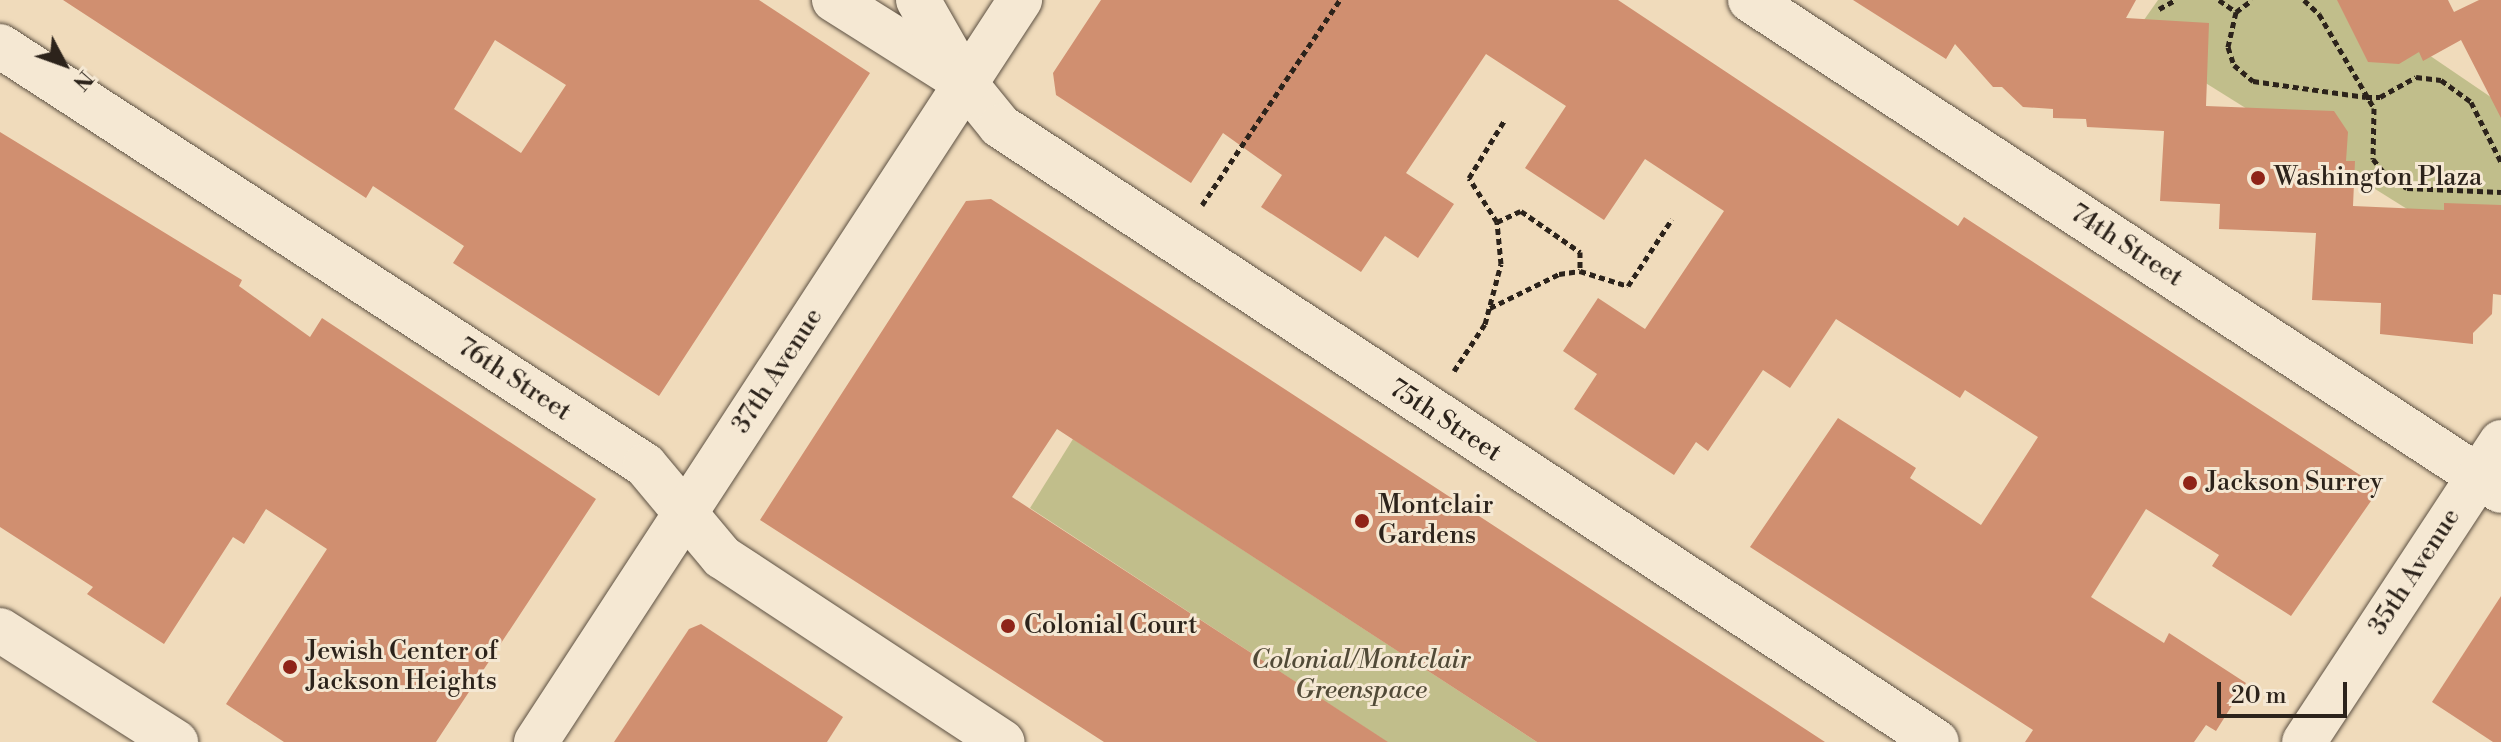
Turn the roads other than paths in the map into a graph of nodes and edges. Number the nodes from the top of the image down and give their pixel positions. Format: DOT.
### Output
graph roads {
  1 [pos="834,0"];
  2 [pos="918,0"];
  3 [pos="1020,0"];
  4 [pos="1750,0"];
  5 [pos="0,46"];
  6 [pos="966,84"];
  7 [pos="2493,470"];
  8 [pos="684,515"];
  9 [pos="0,630"];
  10 [pos="176,742"];
  11 [pos="536,742"];
  12 [pos="1003,742"];
  13 [pos="1937,742"];
  14 [pos="2304,742"];
  1 -- 6 [label="street, 75th Street"];
  2 -- 6 [label="street, 75th Street"];
  3 -- 6 [label="street, 37th Avenue"];
  4 -- 7 [label="street, 74th Street"];
  5 -- 8 [label="street, 76th Street"];
  6 -- 8 [label="street, 37th Avenue"];
  6 -- 13 [label="street, 75th Street"];
  7 -- 14 [label="street, 35th Avenue"];
  8 -- 11 [label="street, 37th Avenue"];
  8 -- 12 [label="street, 76th Street"];
  9 -- 10 [label="street"];
}
